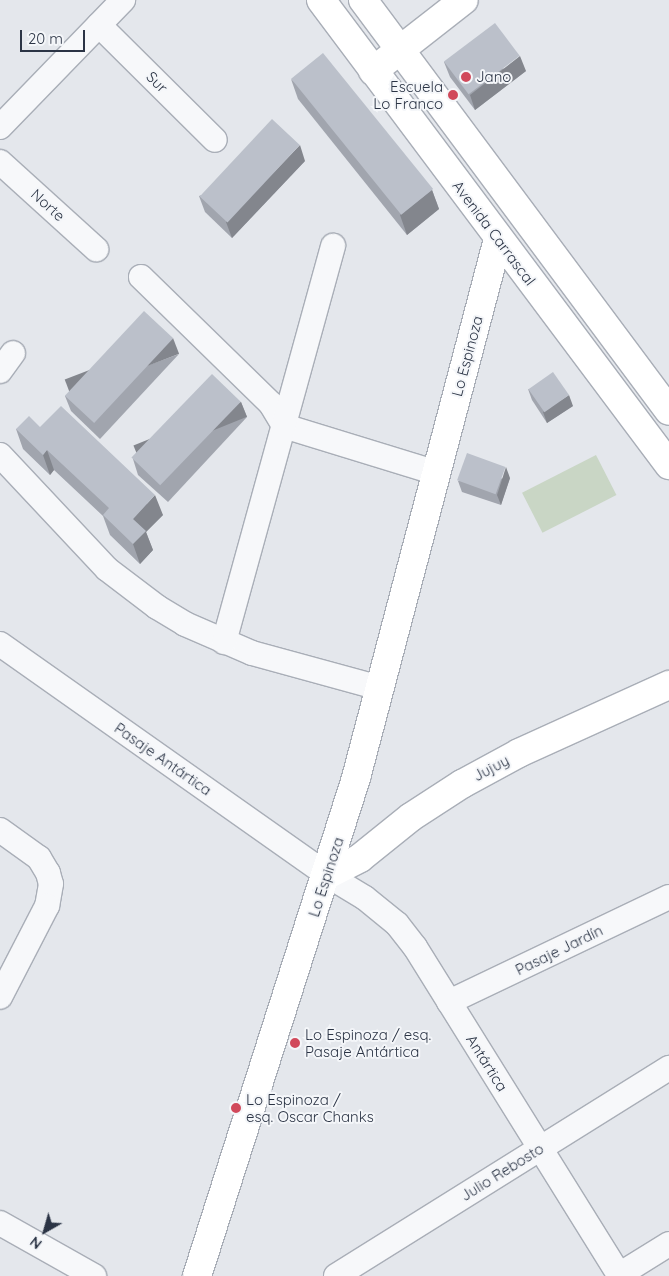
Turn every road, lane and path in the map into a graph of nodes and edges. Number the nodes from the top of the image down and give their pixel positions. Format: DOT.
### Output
graph roads {
  1 [pos="123,0"];
  2 [pos="321,0"];
  3 [pos="363,0"];
  4 [pos="464,0"];
  5 [pos="99,25"];
  6 [pos="399,51"];
  7 [pos="372,71"];
  8 [pos="0,127"];
  9 [pos="215,140"];
  10 [pos="0,162"];
  11 [pos="498,238"];
  12 [pos="333,246"];
  13 [pos="96,249"];
  14 [pos="141,277"];
  15 [pos="669,411"];
  16 [pos="284,426"];
  17 [pos="0,455"];
  18 [pos="669,465"];
  19 [pos="437,473"];
  20 [pos="224,642"];
  21 [pos="0,644"];
  22 [pos="669,685"];
  23 [pos="380,688"];
  24 [pos="0,830"];
  25 [pos="327,875"];
  26 [pos="669,897"];
  27 [pos="0,997"];
  28 [pos="449,1002"];
  29 [pos="669,1068"];
  30 [pos="540,1148"];
  31 [pos="0,1223"];
  32 [pos="669,1244"];
  33 [pos="94,1276"];
  34 [pos="197,1276"];
  35 [pos="336,1276"];
  36 [pos="620,1276"];
  1 -- 5 [label="street"];
  2 -- 7 [label="main road, Avenida Carrascal"];
  3 -- 6 [label="main road"];
  4 -- 6 [label="main road"];
  5 -- 8 [label="street"];
  5 -- 9 [label="street, Sur"];
  6 -- 7 [label="main road"];
  6 -- 15 [label="main road"];
  7 -- 11 [label="main road, Avenida Carrascal"];
  10 -- 13 [label="street, Norte"];
  11 -- 18 [label="main road, Avenida Carrascal"];
  11 -- 19 [label="main road, Lo Espinoza"];
  12 -- 16 [label="street"];
  14 -- 16 [label="street"];
  16 -- 19 [label="street"];
  16 -- 20 [label="street"];
  17 -- 20 [label="street"];
  19 -- 23 [label="main road, Lo Espinoza"];
  20 -- 23 [label="street"];
  21 -- 25 [label="street, Pasaje Antártica"];
  22 -- 25 [label="main road, Jujuy"];
  23 -- 25 [label="main road, Lo Espinoza"];
  24 -- 27 [label="street"];
  25 -- 28 [label="street, Antártica"];
  25 -- 34 [label="main road, Lo Espinoza"];
  26 -- 28 [label="street, Pasaje Jardín"];
  28 -- 30 [label="street, Antártica"];
  29 -- 30 [label="street, Julio Rebosto"];
  30 -- 35 [label="street, Julio Rebosto"];
  30 -- 36 [label="street, Antártica"];
  31 -- 33 [label="street"];
  32 -- 36 [label="street"];
}
